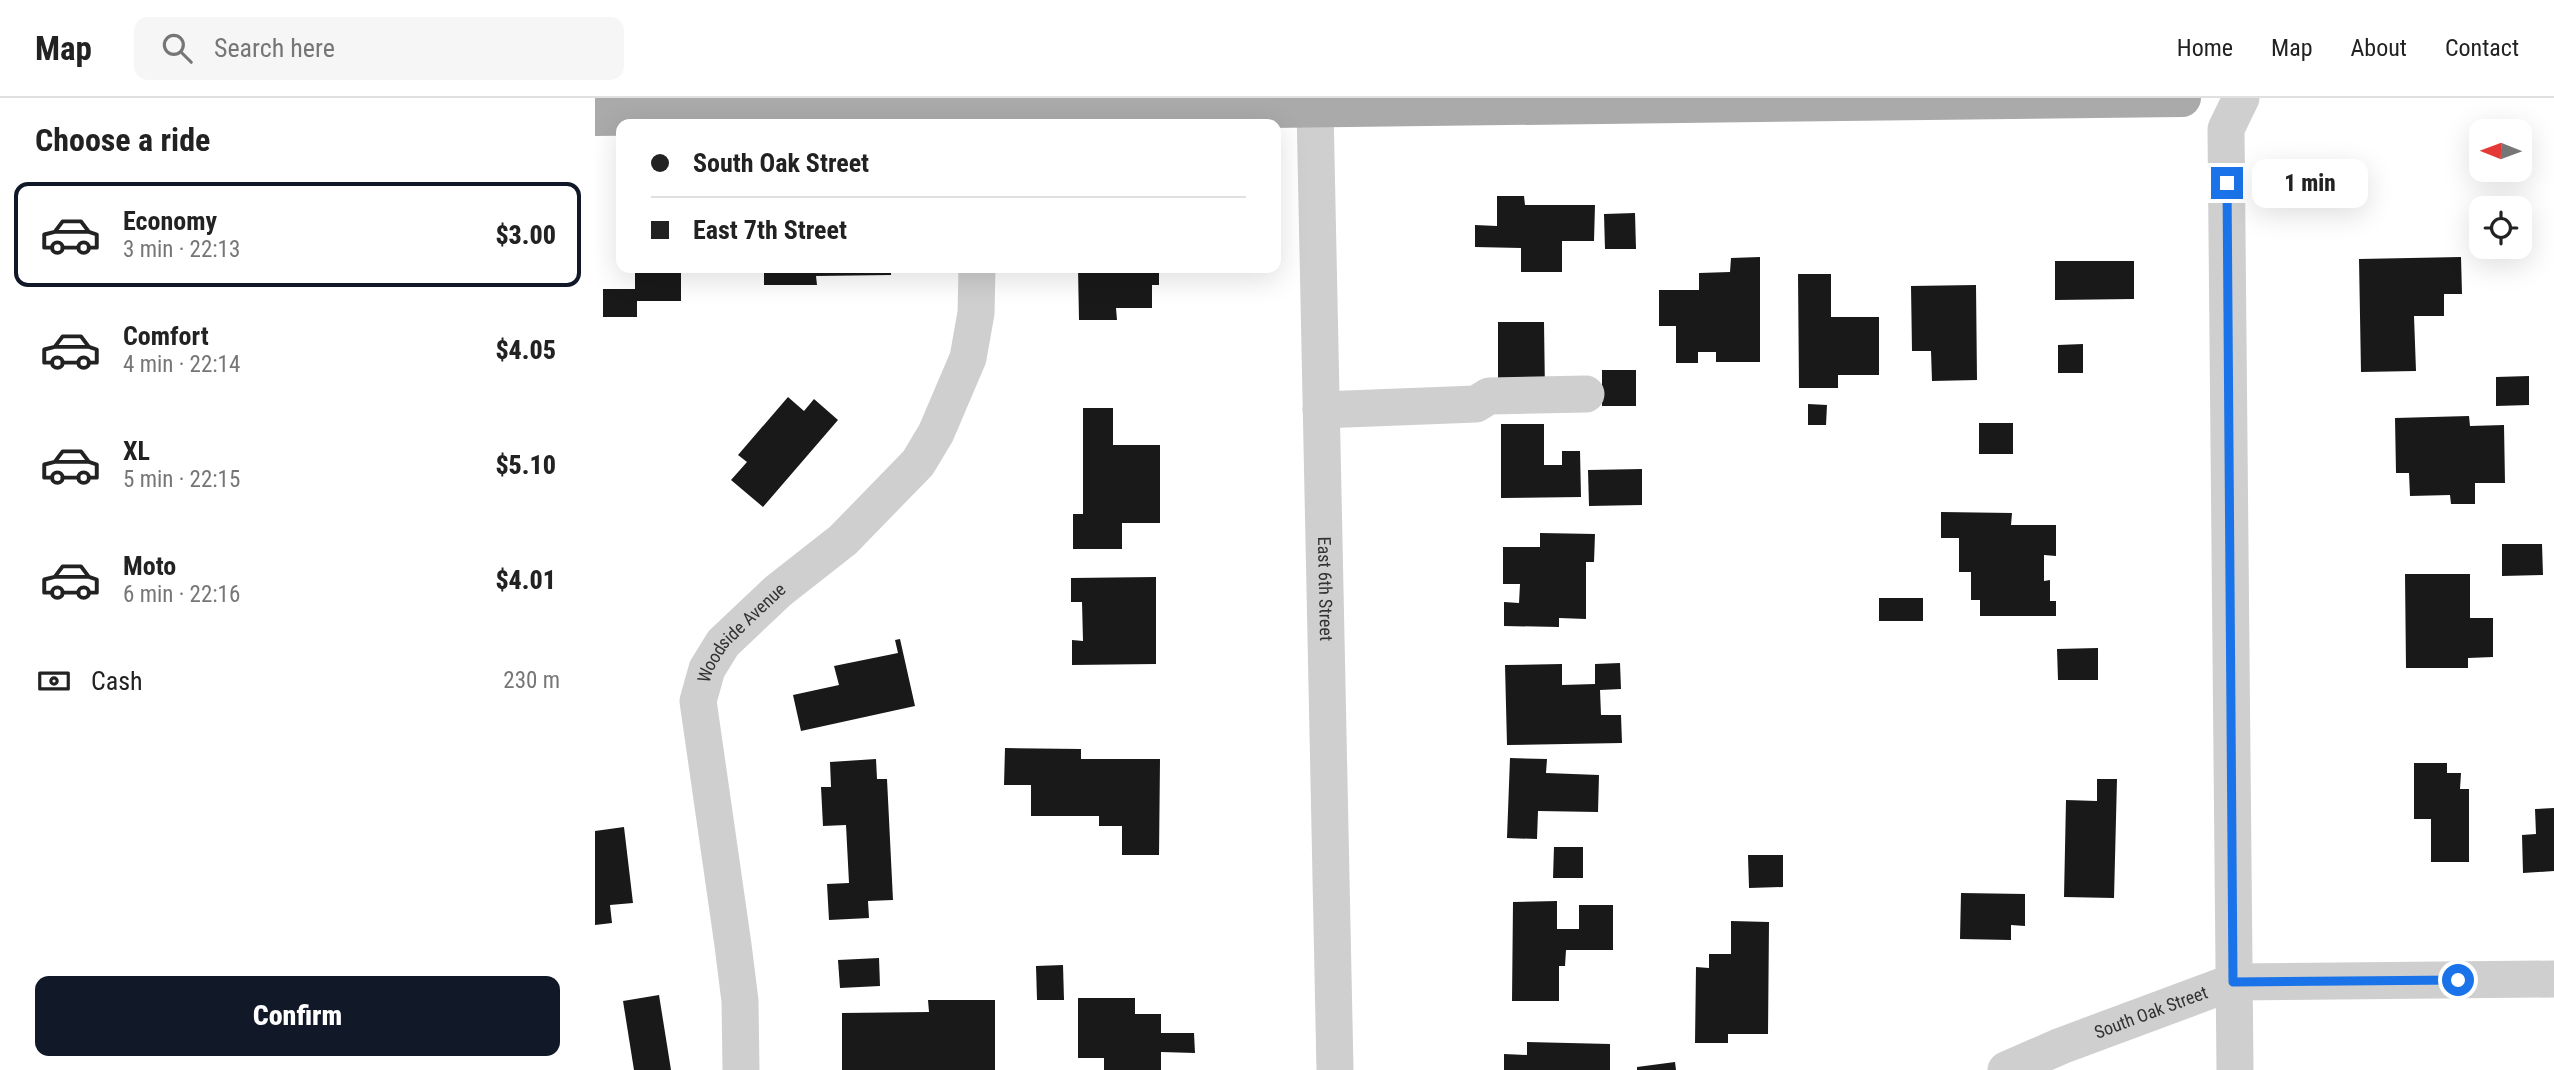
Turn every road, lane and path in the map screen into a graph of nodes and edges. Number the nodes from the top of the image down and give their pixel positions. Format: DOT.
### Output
graph roads {
  1 [pos="2182,98"];
  2 [pos="2241,98"];
  3 [pos="1667,101"];
  4 [pos="1463,102"];
  5 [pos="826,106"];
  6 [pos="1315,108"];
  7 [pos="595,117"];
  8 [pos="979,118"];
  9 [pos="977,273"];
  10 [pos="1588,404"];
  11 [pos="1321,410"];
  12 [pos="2554,979"];
  13 [pos="2233,982"];
  14 [pos="741,1070"];
  15 [pos="1335,1070"];
  16 [pos="2006,1070"];
  17 [pos="2235,1070"];
  1 -- 3 [label="main road"];
  2 -- 13 [label="street"];
  3 -- 4 [label="main road"];
  4 -- 6 [label="main road"];
  5 -- 7 [label="main road"];
  5 -- 8 [label="main road"];
  6 -- 8 [label="main road"];
  6 -- 11 [label="street, East 6th Street"];
  9 -- 14 [label="street, Woodside Avenue"];
  10 -- 11 [label="street"];
  11 -- 15 [label="street, East 6th Street"];
  12 -- 13 [label="street, South Oak Street"];
  13 -- 16 [label="street, South Oak Street"];
  13 -- 17 [label="street"];
}
